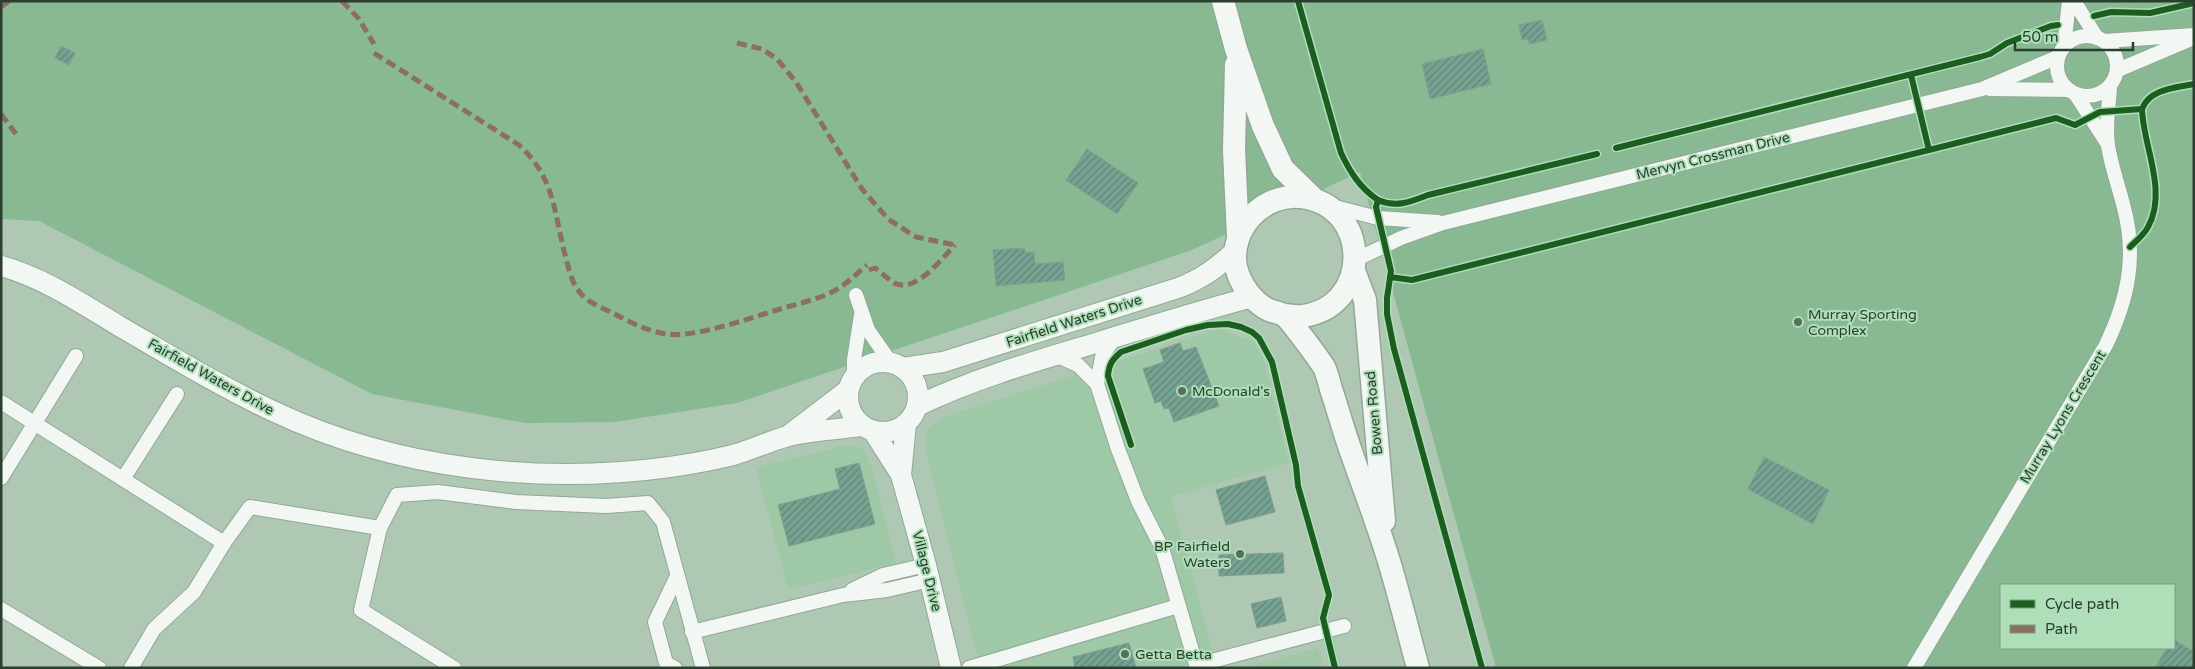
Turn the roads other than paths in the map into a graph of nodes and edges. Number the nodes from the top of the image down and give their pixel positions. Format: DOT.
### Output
graph roads {
  1 [pos="1222,1"];
  2 [pos="2069,1"];
  3 [pos="2074,1"];
  4 [pos="2194,36"];
  5 [pos="2101,39"];
  6 [pos="1236,49"];
  7 [pos="2061,52"];
  8 [pos="2118,70"];
  9 [pos="2110,87"];
  10 [pos="1982,89"];
  11 [pos="2072,93"];
  12 [pos="2107,143"];
  13 [pos="1320,202"];
  14 [pos="1443,223"];
  15 [pos="1237,244"];
  16 [pos="1,266"];
  17 [pos="1354,266"];
  18 [pos="856,295"];
  19 [pos="1252,297"];
  20 [pos="862,315"];
  21 [pos="1284,315"];
  22 [pos="1115,337"];
  23 [pos="1055,355"];
  24 [pos="76,356"];
  25 [pos="897,365"];
  26 [pos="851,383"];
  27 [pos="1098,384"];
  28 [pos="177,394"];
  29 [pos="1,402"];
  30 [pos="917,406"];
  31 [pos="35,424"];
  32 [pos="906,424"];
  33 [pos="867,429"];
  34 [pos="787,436"];
  35 [pos="901,475"];
  36 [pos="1,478"];
  37 [pos="123,480"];
  38 [pos="380,528"];
  39 [pos="224,543"];
  40 [pos="1388,557"];
  41 [pos="928,572"];
  42 [pos="677,576"];
  43 [pos="1178,606"];
  44 [pos="1,609"];
  45 [pos="1344,626"];
  46 [pos="692,632"];
  47 [pos="1197,667"];
  48 [pos="99,668"];
  49 [pos="131,668"];
  50 [pos="454,668"];
  51 [pos="675,668"];
  52 [pos="703,668"];
  53 [pos="951,668"];
  54 [pos="969,668"];
  55 [pos="1418,668"];
  56 [pos="1914,668"];
  1 -- 6 [label="main road, Bowen Road"];
  2 -- 7 [label="street"];
  3 -- 5 [label="street"];
  4 -- 5 [label="street"];
  4 -- 8 [label="street"];
  5 -- 7 [label="street"];
  5 -- 8 [label="street"];
  6 -- 13 [label="main road, Bowen Road"];
  6 -- 15 [label="main road, Bowen Road"];
  7 -- 10 [label="street, Mervyn Crossman Drive"];
  7 -- 11 [label="street"];
  8 -- 9 [label="street"];
  9 -- 11 [label="street"];
  9 -- 12 [label="street, Murray Lyons Crescent"];
  10 -- 11 [label="street, Mervyn Crossman Drive"];
  10 -- 14 [label="street, Mervyn Crossman Drive"];
  11 -- 12 [label="street, Murray Lyons Crescent"];
  12 -- 56 [label="street, Murray Lyons Crescent"];
  13 -- 14 [label="street, Mervyn Crossman Drive"];
  13 -- 15 [label="main road"];
  13 -- 17 [label="main road, Bowen Road"];
  14 -- 17 [label="street, Mervyn Crossman Drive"];
  15 -- 19 [label="main road, Bowen Road"];
  15 -- 25 [label="street, Fairfield Waters Drive"];
  16 -- 34 [label="street, Fairfield Waters Drive"];
  17 -- 21 [label="main road, Bowen Road"];
  17 -- 40 [label="main road, Bowen Road"];
  18 -- 20 [label="street"];
  19 -- 21 [label="main road, Bowen Road"];
  19 -- 22 [label="street, Fairfield Waters Drive"];
  20 -- 25 [label="street"];
  20 -- 26 [label="street"];
  21 -- 40 [label="main road, Bowen Road"];
  22 -- 23 [label="street, Fairfield Waters Drive"];
  22 -- 27 [label="street"];
  23 -- 27 [label="street"];
  23 -- 30 [label="street, Fairfield Waters Drive"];
  24 -- 31 [label="street"];
  25 -- 26 [label="street"];
  25 -- 30 [label="street"];
  26 -- 33 [label="street"];
  26 -- 34 [label="street, Fairfield Waters Drive"];
  27 -- 43 [label="street"];
  28 -- 37 [label="street"];
  29 -- 31 [label="street"];
  30 -- 32 [label="street"];
  31 -- 36 [label="street"];
  31 -- 37 [label="street"];
  32 -- 33 [label="street"];
  32 -- 35 [label="street, Village Drive"];
  33 -- 34 [label="street, Fairfield Waters Drive"];
  33 -- 35 [label="street, Village Drive"];
  35 -- 41 [label="street, Village Drive"];
  37 -- 39 [label="street"];
  38 -- 39 [label="street"];
  38 -- 42 [label="street"];
  38 -- 50 [label="street"];
  39 -- 49 [label="street"];
  40 -- 55 [label="main road, Bowen Road"];
  41 -- 46 [label="street"];
  41 -- 53 [label="street, Village Drive"];
  42 -- 46 [label="street"];
  42 -- 51 [label="street"];
  43 -- 47 [label="street"];
  43 -- 54 [label="street"];
  44 -- 48 [label="street"];
  45 -- 47 [label="street"];
  46 -- 52 [label="street"];
}
